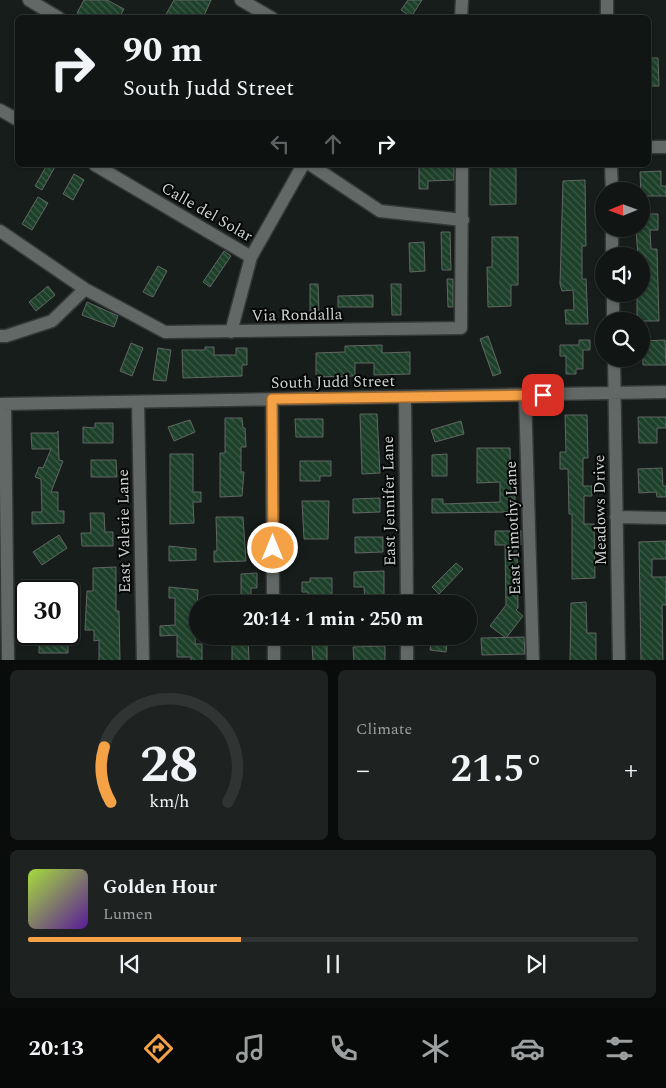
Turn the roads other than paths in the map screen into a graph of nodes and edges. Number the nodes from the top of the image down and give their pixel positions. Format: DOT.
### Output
graph roads {
  1 [pos="29,0"];
  2 [pos="241,0"];
  3 [pos="462,0"];
  4 [pos="607,0"];
  5 [pos="54,15"];
  6 [pos="267,15"];
  7 [pos="462,15"];
  8 [pos="607,15"];
  9 [pos="0,110"];
  10 [pos="15,118"];
  11 [pos="651,147"];
  12 [pos="666,147"];
  13 [pos="98,167"];
  14 [pos="302,167"];
  15 [pos="314,167"];
  16 [pos="462,167"];
  17 [pos="611,167"];
  18 [pos="612,182"];
  19 [pos="463,220"];
  20 [pos="0,231"];
  21 [pos="251,257"];
  22 [pos="86,289"];
  23 [pos="231,332"];
  24 [pos="0,336"];
  25 [pos="614,367"];
  26 [pos="614,392"];
  27 [pos="666,392"];
  28 [pos="525,395"];
  29 [pos="405,397"];
  30 [pos="272,399"];
  31 [pos="138,402"];
  32 [pos="2,404"];
  33 [pos="616,517"];
  34 [pos="666,518"];
  35 [pos="273,595"];
  36 [pos="407,595"];
  37 [pos="274,645"];
  38 [pos="407,645"];
  39 [pos="8,660"];
  40 [pos="143,660"];
  41 [pos="274,660"];
  42 [pos="407,660"];
  43 [pos="533,660"];
  44 [pos="619,660"];
  1 -- 5 [label="street"];
  2 -- 6 [label="street"];
  3 -- 7 [label="street"];
  4 -- 8 [label="street"];
  9 -- 10 [label="street"];
  11 -- 12 [label="street"];
  13 -- 21 [label="street, Calle del Solar"];
  14 -- 21 [label="street"];
  15 -- 19 [label="street"];
  16 -- 19 [label="street, Via Rondalla"];
  17 -- 18 [label="street"];
  19 -- 23 [label="street, Via Rondalla"];
  20 -- 22 [label="street, Via Rondalla"];
  21 -- 23 [label="street"];
  22 -- 23 [label="street, Via Rondalla"];
  22 -- 24 [label="street"];
  25 -- 26 [label="street, Meadows Drive"];
  26 -- 27 [label="street, South Judd Street"];
  26 -- 28 [label="street, South Judd Street"];
  26 -- 33 [label="street, Meadows Drive"];
  28 -- 29 [label="street, South Judd Street"];
  28 -- 43 [label="street, East Timothy Lane"];
  29 -- 30 [label="street, South Judd Street"];
  29 -- 36 [label="street, East Jennifer Lane"];
  30 -- 31 [label="street, South Judd Street"];
  30 -- 35 [label="street"];
  31 -- 32 [label="street, South Judd Street"];
  31 -- 40 [label="street, East Valerie Lane"];
  32 -- 39 [label="street"];
  33 -- 34 [label="street"];
  33 -- 44 [label="street, Meadows Drive"];
  37 -- 41 [label="street"];
  38 -- 42 [label="street"];
}
